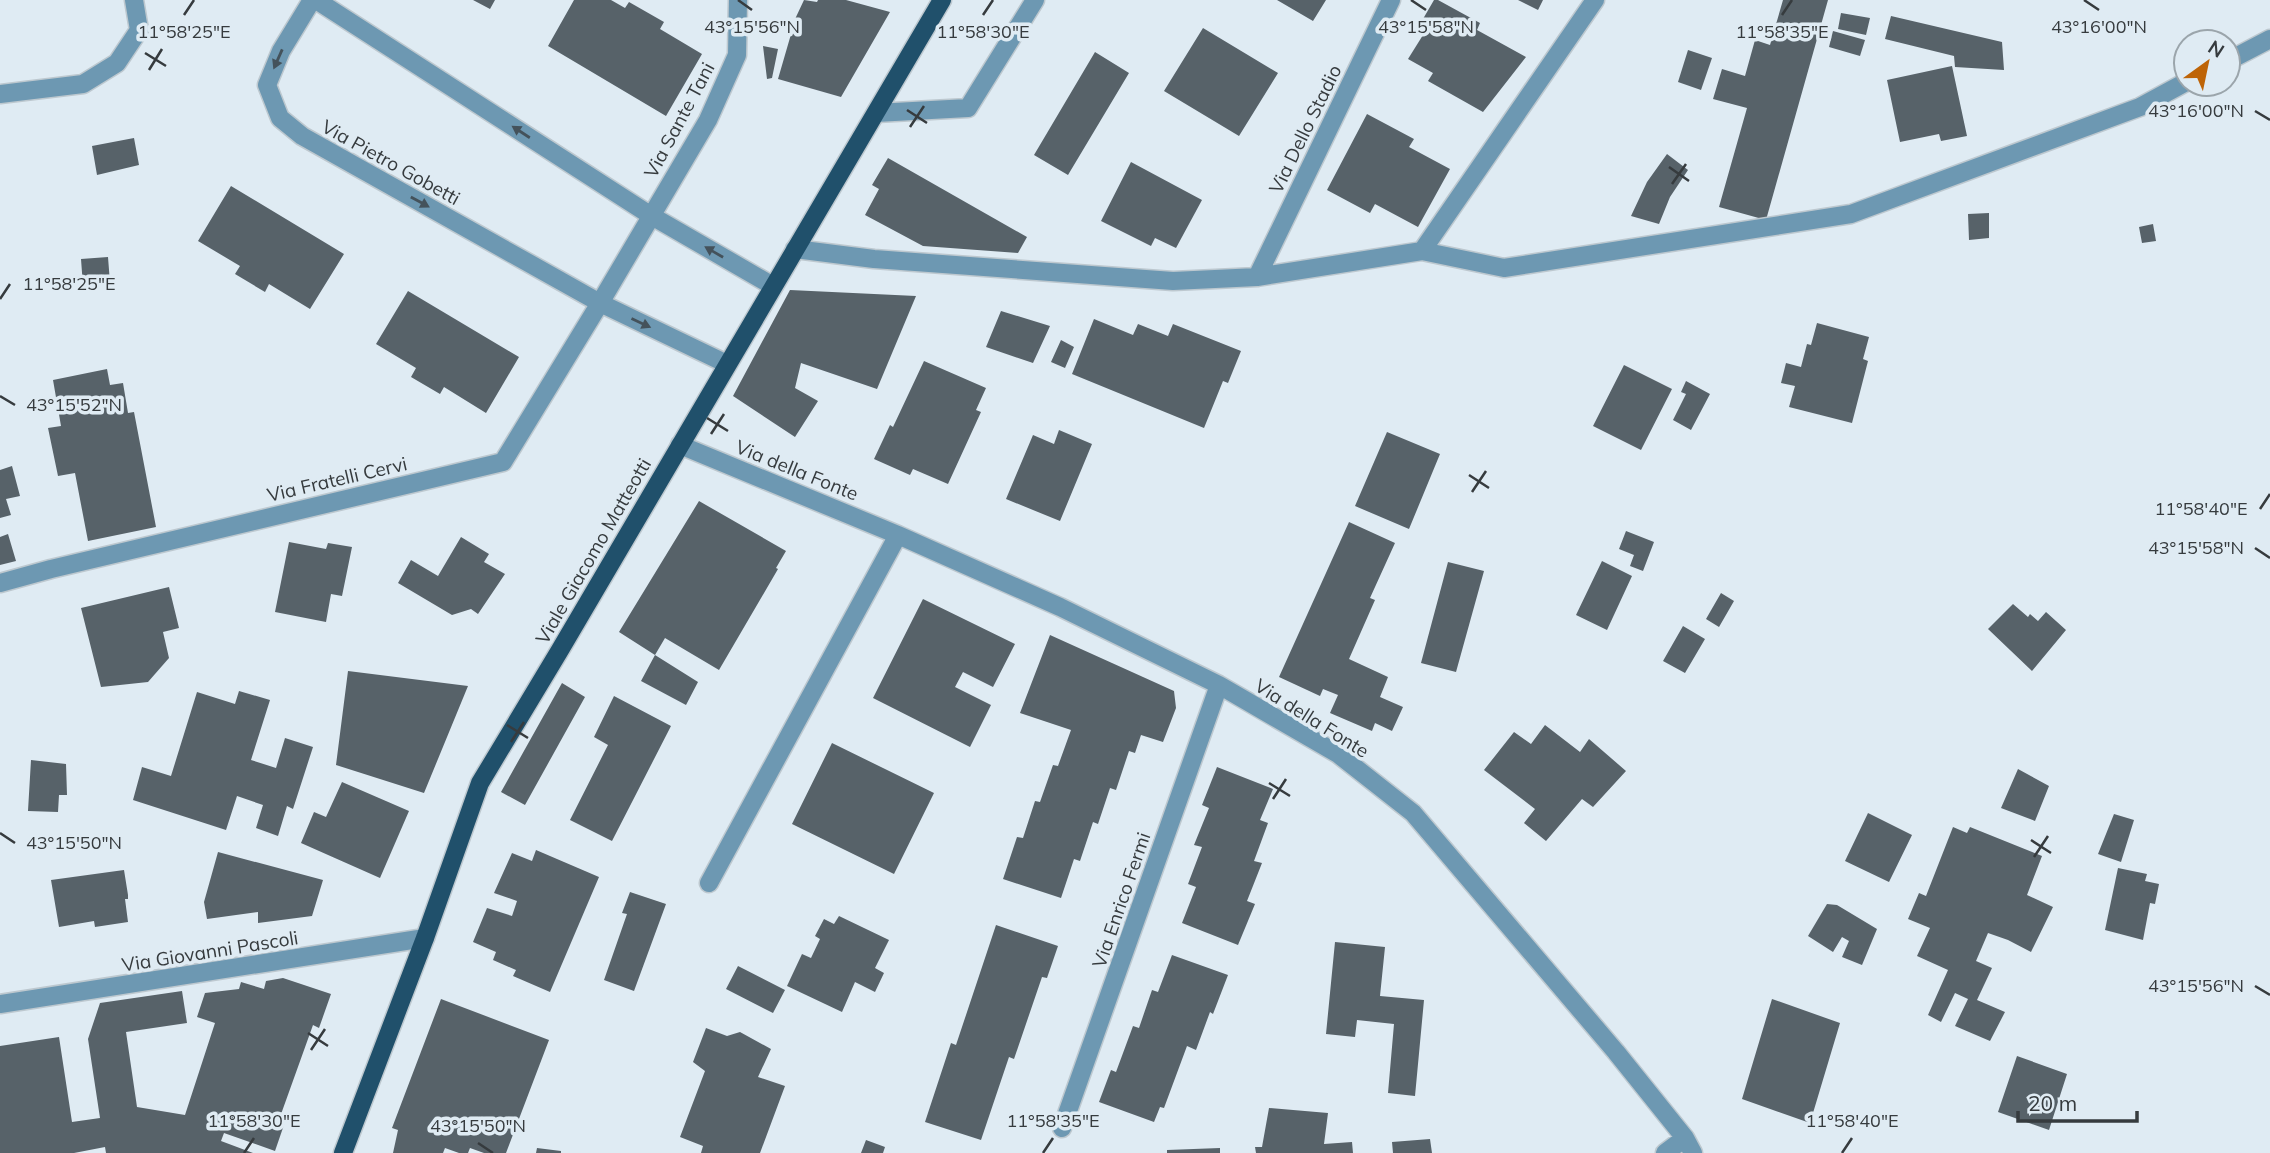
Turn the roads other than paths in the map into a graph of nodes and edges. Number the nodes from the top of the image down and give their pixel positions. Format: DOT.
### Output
graph roads {
  1 [pos="135,0"];
  2 [pos="314,0"];
  3 [pos="738,0"];
  4 [pos="942,0"];
  5 [pos="1035,0"];
  6 [pos="1391,0"];
  7 [pos="1595,0"];
  8 [pos="2270,39"];
  9 [pos="2242,54"];
  10 [pos="2172,90"];
  11 [pos="0,94"];
  12 [pos="876,113"];
  13 [pos="650,215"];
  14 [pos="795,249"];
  15 [pos="1422,251"];
  16 [pos="1257,277"];
  17 [pos="773,286"];
  18 [pos="600,303"];
  19 [pos="727,364"];
  20 [pos="680,445"];
  21 [pos="898,535"];
  22 [pos="0,583"];
  23 [pos="1219,685"];
  24 [pos="709,883"];
  25 [pos="425,938"];
  26 [pos="0,1004"];
  27 [pos="1062,1128"];
  28 [pos="1689,1145"];
  29 [pos="344,1153"];
  30 [pos="1665,1153"];
  1 -- 11 [label="street"];
  13 -- 2 [label="street, Via Pietro Gobetti, one-way"];
  2 -- 18 [label="street, Via Pietro Gobetti, one-way"];
  3 -- 13 [label="street, Via Sante Tani"];
  4 -- 12 [label="main road, Viale Giacomo Matteotti"];
  5 -- 12 [label="street"];
  6 -- 16 [label="street, Via Dello Stadio"];
  7 -- 15 [label="street"];
  8 -- 9 [label="street"];
  10 -- 15 [label="street"];
  12 -- 14 [label="main road, Viale Giacomo Matteotti"];
  17 -- 13 [label="street, Via Pietro Gobetti, one-way"];
  13 -- 18 [label="street"];
  14 -- 16 [label="street"];
  14 -- 17 [label="main road, Viale Giacomo Matteotti"];
  15 -- 16 [label="street"];
  17 -- 19 [label="main road, Viale Giacomo Matteotti"];
  18 -- 19 [label="street, Via Pietro Gobetti, one-way"];
  18 -- 22 [label="street, Via Fratelli Cervi"];
  19 -- 20 [label="main road, Viale Giacomo Matteotti"];
  20 -- 21 [label="street, Via della Fonte"];
  20 -- 25 [label="main road, Viale Giacomo Matteotti"];
  21 -- 23 [label="street, Via della Fonte"];
  21 -- 24 [label="street"];
  23 -- 27 [label="street, Via Enrico Fermi"];
  23 -- 28 [label="street, Via della Fonte"];
  25 -- 26 [label="street, Via Giovanni Pascoli"];
  25 -- 29 [label="main road, Viale Giacomo Matteotti"];
  28 -- 30 [label="street"];
}
